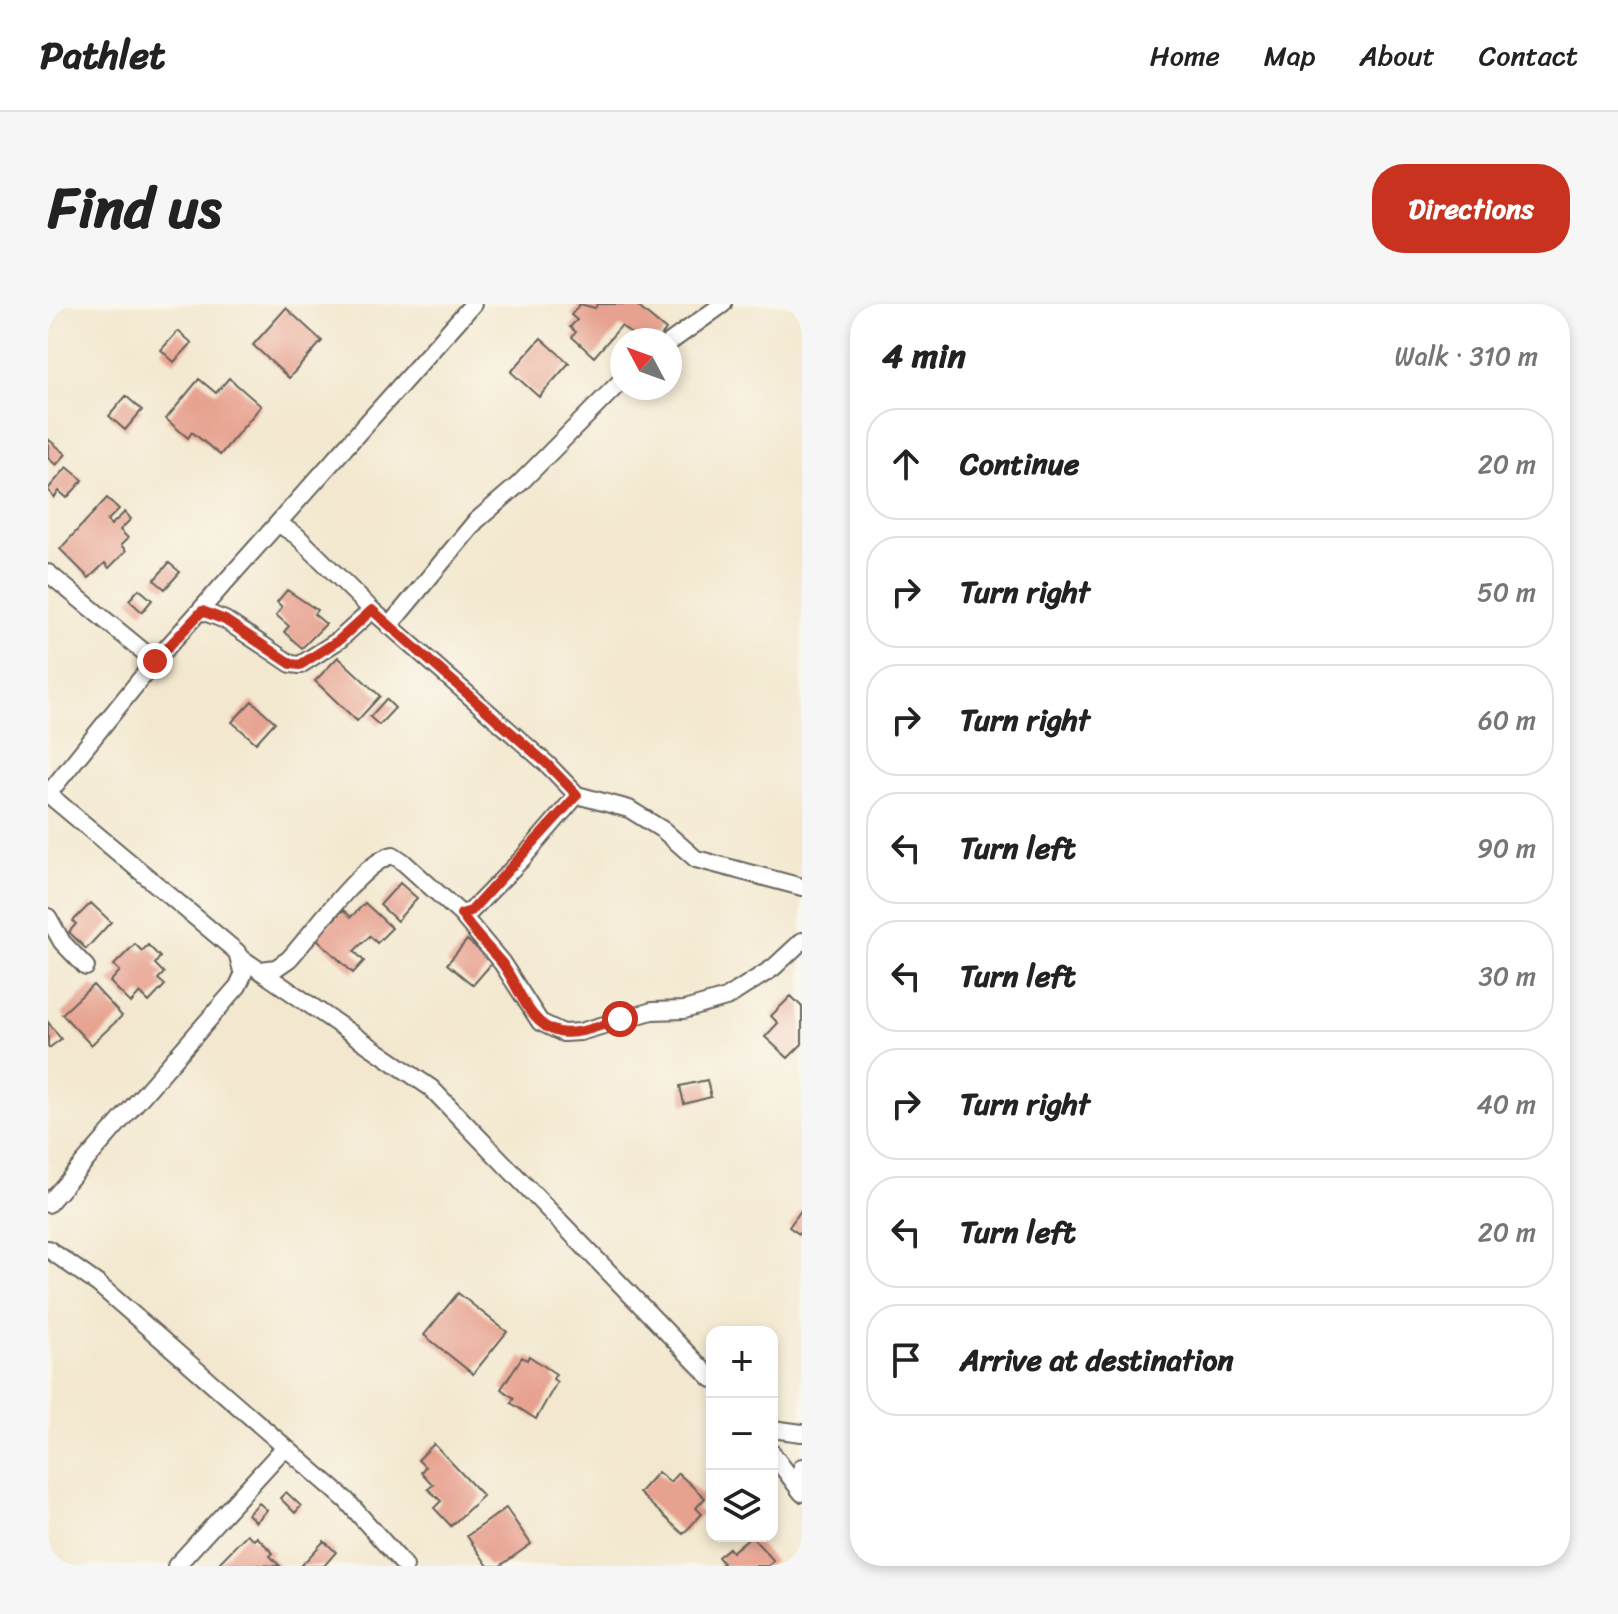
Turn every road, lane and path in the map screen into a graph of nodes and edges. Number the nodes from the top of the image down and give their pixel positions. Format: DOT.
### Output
graph roads {
  1 [pos="473,304"];
  2 [pos="723,304"];
  3 [pos="682,333"];
  4 [pos="610,392"];
  5 [pos="279,524"];
  6 [pos="48,573"];
  7 [pos="372,610"];
  8 [pos="202,611"];
  9 [pos="389,626"];
  10 [pos="155,661"];
  11 [pos="577,795"];
  12 [pos="802,887"];
  13 [pos="461,914"];
  14 [pos="48,917"];
  15 [pos="802,941"];
  16 [pos="240,957"];
  17 [pos="86,967"];
  18 [pos="261,970"];
  19 [pos="55,1183"];
  20 [pos="49,1205"];
  21 [pos="50,1247"];
  22 [pos="706,1373"];
  23 [pos="778,1430"];
  24 [pos="802,1433"];
  25 [pos="285,1447"];
  26 [pos="778,1461"];
  27 [pos="802,1467"];
  28 [pos="802,1477"];
  29 [pos="802,1493"];
  30 [pos="176,1566"];
  31 [pos="405,1566"];
  1 -- 5 [label="street"];
  2 -- 3 [label="street"];
  4 -- 9 [label="street"];
  5 -- 7 [label="street"];
  5 -- 8 [label="street"];
  6 -- 10 [label="street"];
  7 -- 8 [label="street"];
  7 -- 9 [label="street"];
  8 -- 10 [label="street"];
  9 -- 11 [label="street"];
  10 -- 16 [label="street"];
  11 -- 12 [label="street"];
  11 -- 13 [label="street"];
  13 -- 15 [label="street"];
  13 -- 18 [label="street"];
  14 -- 17 [label="street"];
  16 -- 18 [label="street"];
  16 -- 19 [label="street"];
  18 -- 22 [label="street"];
  19 -- 20 [label="street"];
  21 -- 25 [label="street"];
  23 -- 24 [label="street"];
  25 -- 30 [label="street"];
  25 -- 31 [label="street"];
  26 -- 29 [label="street"];
  27 -- 28 [label="street"];
}
